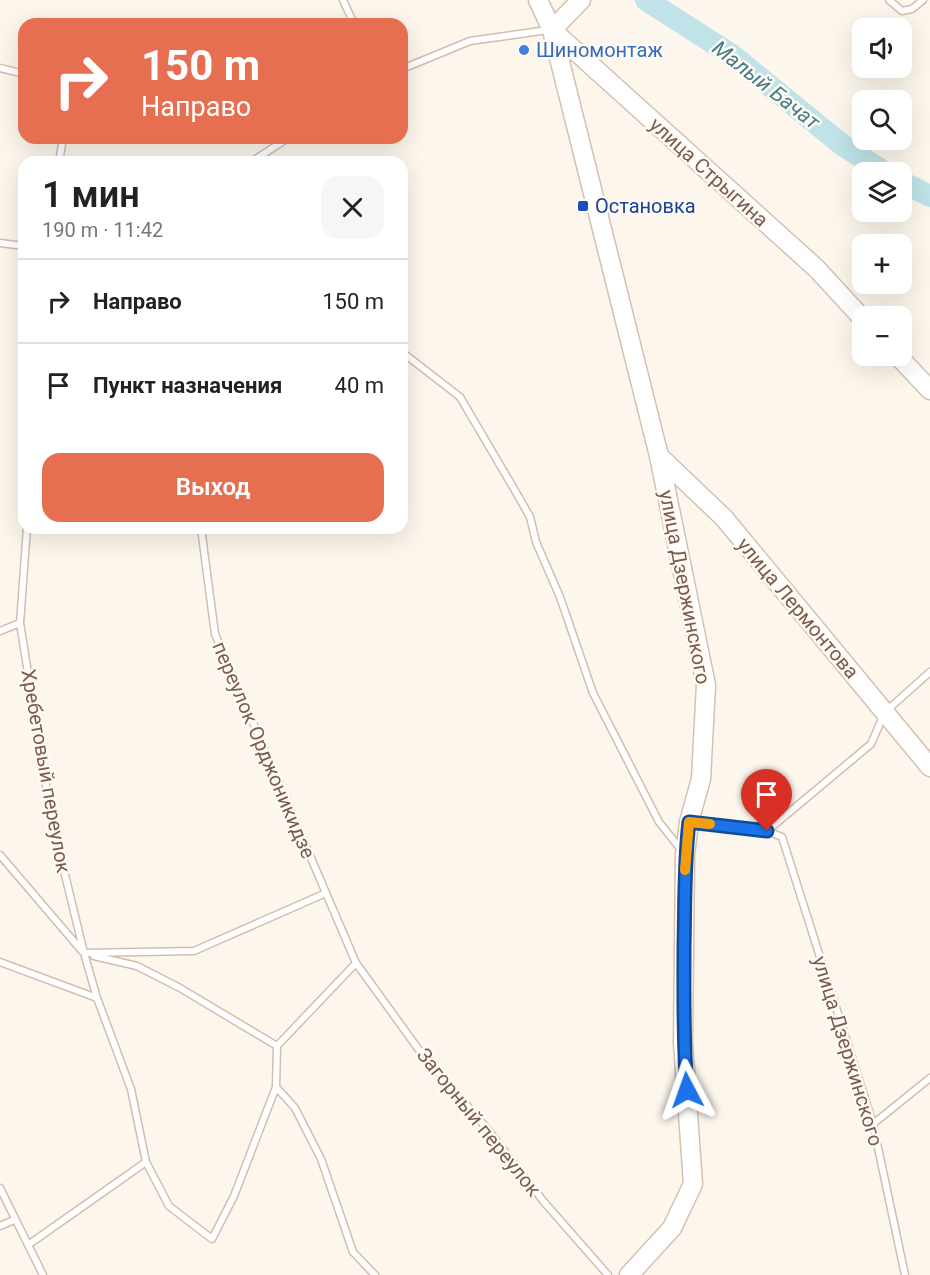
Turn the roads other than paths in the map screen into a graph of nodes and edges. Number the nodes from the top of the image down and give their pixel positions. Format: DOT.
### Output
graph roads {
  1 [pos="343,0"];
  2 [pos="538,0"];
  3 [pos="581,0"];
  4 [pos="889,0"];
  5 [pos="923,0"];
  6 [pos="351,18"];
  7 [pos="552,30"];
  8 [pos="408,67"];
  9 [pos="0,68"];
  10 [pos="18,72"];
  11 [pos="279,144"];
  12 [pos="261,156"];
  13 [pos="0,243"];
  14 [pos="18,245"];
  15 [pos="852,307"];
  16 [pos="408,357"];
  17 [pos="907,366"];
  18 [pos="930,390"];
  19 [pos="659,456"];
  20 [pos="27,534"];
  21 [pos="202,534"];
  22 [pos="20,623"];
  23 [pos="0,631"];
  24 [pos="930,672"];
  25 [pos="885,712"];
  26 [pos="930,767"];
  27 [pos="689,822"];
  28 [pos="767,831"];
  29 [pos="0,855"];
  30 [pos="685,855"];
  31 [pos="326,893"];
  32 [pos="84,953"];
  33 [pos="0,962"];
  34 [pos="356,963"];
  35 [pos="97,998"];
  36 [pos="277,1046"];
  37 [pos="930,1078"];
  38 [pos="276,1087"];
  39 [pos="873,1124"];
  40 [pos="146,1162"];
  41 [pos="0,1188"];
  42 [pos="14,1220"];
  43 [pos="0,1226"];
  44 [pos="28,1245"];
  45 [pos="43,1275"];
  46 [pos="375,1275"];
  47 [pos="608,1275"];
  48 [pos="629,1275"];
  49 [pos="905,1275"];
  1 -- 6 [label="lane"];
  2 -- 7 [label="street"];
  3 -- 7 [label="street"];
  4 -- 5 [label="lane"];
  7 -- 8 [label="lane"];
  7 -- 15 [label="street, улица Стрыгина"];
  7 -- 19 [label="street, улица Дзержинского"];
  9 -- 10 [label="lane"];
  11 -- 12 [label="lane"];
  13 -- 14 [label="lane"];
  16 -- 30 [label="lane"];
  17 -- 18 [label="street"];
  19 -- 25 [label="street, улица Лермонтова"];
  19 -- 27 [label="street, улица Дзержинского"];
  20 -- 22 [label="lane, Хребетовый переулок"];
  21 -- 31 [label="lane, переулок Орджоникидзе"];
  22 -- 23 [label="lane"];
  22 -- 32 [label="lane, Хребетовый переулок"];
  24 -- 25 [label="lane"];
  25 -- 26 [label="street, улица Лермонтова"];
  25 -- 28 [label="lane"];
  27 -- 28 [label="lane"];
  27 -- 30 [label="street, улица Дзержинского"];
  28 -- 39 [label="lane, улица Дзержинского"];
  29 -- 32 [label="lane"];
  30 -- 48 [label="street, улица Дзержинского"];
  31 -- 32 [label="lane"];
  31 -- 34 [label="lane, переулок Орджоникидзе"];
  32 -- 35 [label="lane, Хребетовый переулок"];
  32 -- 36 [label="lane"];
  33 -- 35 [label="lane"];
  34 -- 36 [label="lane"];
  34 -- 47 [label="lane, Загорный переулок"];
  35 -- 40 [label="lane, Хребетовый переулок"];
  36 -- 38 [label="lane"];
  37 -- 39 [label="lane"];
  38 -- 40 [label="lane, Хребетовый переулок"];
  38 -- 46 [label="lane"];
  39 -- 49 [label="lane, улица Дзержинского"];
  40 -- 44 [label="lane"];
  41 -- 42 [label="lane"];
  42 -- 43 [label="lane"];
  42 -- 44 [label="lane"];
  44 -- 45 [label="lane"];
}
